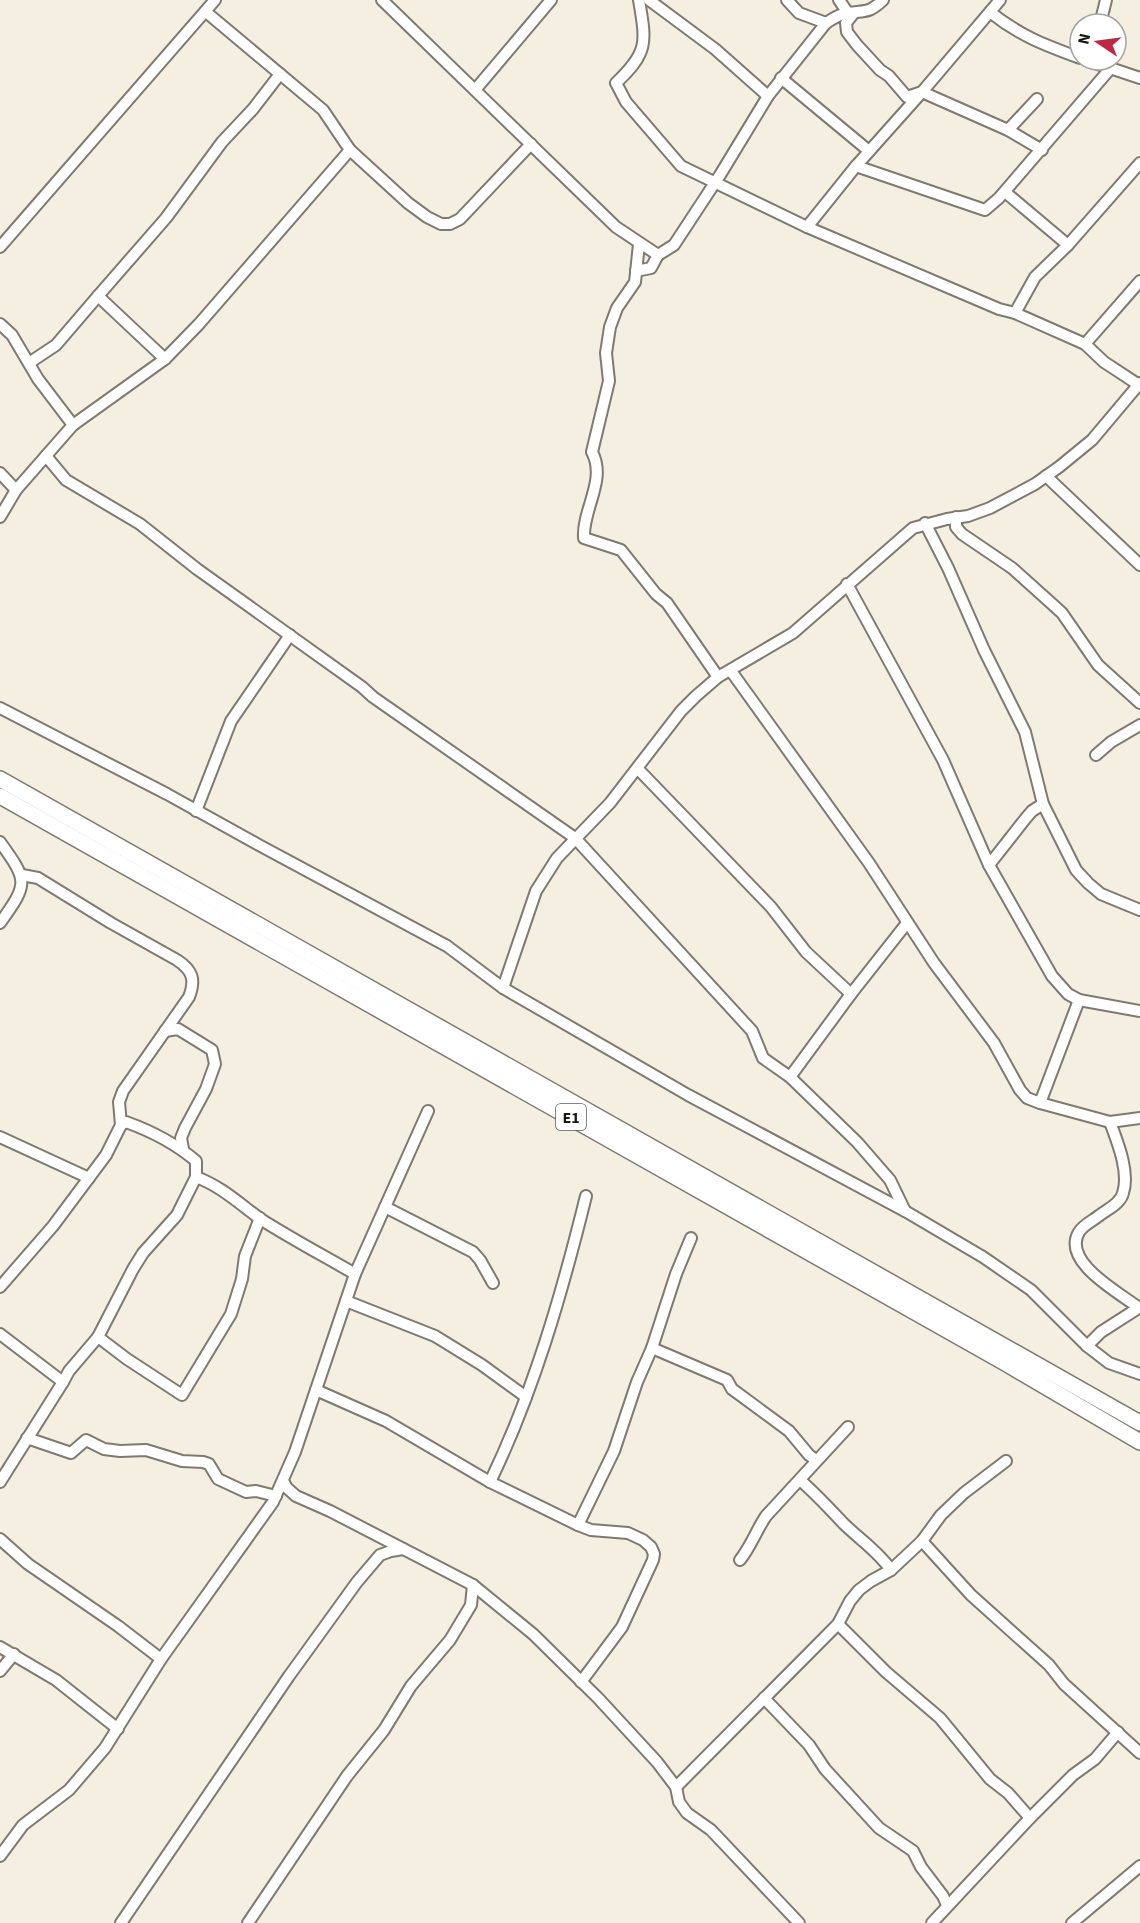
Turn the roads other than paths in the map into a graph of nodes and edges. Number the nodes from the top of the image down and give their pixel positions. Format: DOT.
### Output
graph roads {
  1 [pos="214,0"];
  2 [pos="382,0"];
  3 [pos="551,0"];
  4 [pos="648,0"];
  5 [pos="787,0"];
  6 [pos="839,0"];
  7 [pos="884,0"];
  8 [pos="1000,0"];
  9 [pos="206,12"];
  10 [pos="990,12"];
  11 [pos="851,13"];
  12 [pos="825,24"];
  13 [pos="1068,54"];
  14 [pos="1107,72"];
  15 [pos="1120,72"];
  16 [pos="280,74"];
  17 [pos="781,78"];
  18 [pos="1140,78"];
  19 [pos="475,90"];
  20 [pos="922,92"];
  21 [pos="768,96"];
  22 [pos="1037,99"];
  23 [pos="1008,130"];
  24 [pos="531,144"];
  25 [pos="350,150"];
  26 [pos="1042,150"];
  27 [pos="869,151"];
  28 [pos="1140,163"];
  29 [pos="856,166"];
  30 [pos="714,182"];
  31 [pos="1005,192"];
  32 [pos="807,227"];
  33 [pos="639,244"];
  34 [pos="1068,245"];
  35 [pos="0,247"];
  36 [pos="658,255"];
  37 [pos="636,271"];
  38 [pos="1140,281"];
  39 [pos="98,296"];
  40 [pos="1015,313"];
  41 [pos="0,324"];
  42 [pos="1085,344"];
  43 [pos="165,359"];
  44 [pos="29,363"];
  45 [pos="1139,384"];
  46 [pos="73,425"];
  47 [pos="46,456"];
  48 [pos="0,473"];
  49 [pos="1046,476"];
  50 [pos="16,490"];
  51 [pos="0,517"];
  52 [pos="956,518"];
  53 [pos="925,524"];
  54 [pos="1140,565"];
  55 [pos="847,584"];
  56 [pos="290,635"];
  57 [pos="731,671"];
  58 [pos="718,677"];
  59 [pos="1140,703"];
  60 [pos="0,708"];
  61 [pos="1140,725"];
  62 [pos="1096,755"];
  63 [pos="638,769"];
  64 [pos="0,778"];
  65 [pos="0,796"];
  66 [pos="1043,804"];
  67 [pos="196,811"];
  68 [pos="575,838"];
  69 [pos="0,842"];
  70 [pos="989,865"];
  71 [pos="22,875"];
  72 [pos="1140,910"];
  73 [pos="0,923"];
  74 [pos="908,923"];
  75 [pos="503,988"];
  76 [pos="851,994"];
  77 [pos="1079,1000"];
  78 [pos="1140,1011"];
  79 [pos="165,1031"];
  80 [pos="790,1077"];
  81 [pos="1040,1103"];
  82 [pos="428,1111"];
  83 [pos="1140,1118"];
  84 [pos="1110,1122"];
  85 [pos="121,1125"];
  86 [pos="0,1137"];
  87 [pos="183,1149"];
  88 [pos="196,1177"];
  89 [pos="89,1178"];
  90 [pos="586,1196"];
  91 [pos="386,1207"];
  92 [pos="905,1211"];
  93 [pos="260,1218"];
  94 [pos="691,1238"];
  95 [pos="355,1274"];
  96 [pos="493,1283"];
  97 [pos="0,1287"];
  98 [pos="346,1301"];
  99 [pos="1140,1307"];
  100 [pos="0,1334"];
  101 [pos="98,1337"];
  102 [pos="1087,1346"];
  103 [pos="652,1348"];
  104 [pos="1140,1374"];
  105 [pos="63,1382"];
  106 [pos="316,1390"];
  107 [pos="526,1396"];
  108 [pos="1140,1423"];
  109 [pos="848,1427"];
  110 [pos="27,1437"];
  111 [pos="1140,1442"];
  112 [pos="816,1460"];
  113 [pos="1006,1461"];
  114 [pos="800,1480"];
  115 [pos="283,1481"];
  116 [pos="0,1482"];
  117 [pos="490,1482"];
  118 [pos="296,1496"];
  119 [pos="274,1499"];
  120 [pos="578,1525"];
  121 [pos="0,1539"];
  122 [pos="383,1539"];
  123 [pos="922,1541"];
  124 [pos="404,1549"];
  125 [pos="380,1555"];
  126 [pos="740,1560"];
  127 [pos="891,1570"];
  128 [pos="473,1585"];
  129 [pos="494,1601"];
  130 [pos="471,1605"];
  131 [pos="838,1624"];
  132 [pos="0,1647"];
  133 [pos="14,1654"];
  134 [pos="161,1659"];
  135 [pos="0,1671"];
  136 [pos="581,1682"];
  137 [pos="764,1698"];
  138 [pos="118,1729"];
  139 [pos="1118,1732"];
  140 [pos="1140,1753"];
  141 [pos="676,1787"];
  142 [pos="1030,1818"];
  143 [pos="0,1856"];
  144 [pos="1140,1866"];
  145 [pos="947,1905"];
  146 [pos="121,1923"];
  147 [pos="248,1923"];
  148 [pos="799,1923"];
  149 [pos="932,1923"];
  150 [pos="1072,1923"];
  1 -- 9 [label="street"];
  2 -- 19 [label="street"];
  3 -- 19 [label="street"];
  4 -- 21 [label="street"];
  4 -- 30 [label="street"];
  5 -- 12 [label="street"];
  6 -- 11 [label="street"];
  7 -- 11 [label="street"];
  8 -- 10 [label="street"];
  9 -- 16 [label="street"];
  9 -- 35 [label="street"];
  10 -- 13 [label="street"];
  10 -- 20 [label="street"];
  11 -- 12 [label="street"];
  11 -- 20 [label="street"];
  12 -- 17 [label="street"];
  14 -- 26 [label="street"];
  15 -- 18 [label="street"];
  16 -- 25 [label="street"];
  16 -- 39 [label="street"];
  17 -- 21 [label="street"];
  17 -- 27 [label="street"];
  19 -- 24 [label="street"];
  20 -- 23 [label="street"];
  20 -- 27 [label="street"];
  21 -- 30 [label="street"];
  22 -- 23 [label="street"];
  23 -- 26 [label="street"];
  24 -- 25 [label="street"];
  24 -- 33 [label="street"];
  25 -- 43 [label="street"];
  26 -- 31 [label="street"];
  27 -- 29 [label="street"];
  28 -- 34 [label="street"];
  29 -- 31 [label="street"];
  29 -- 32 [label="street"];
  30 -- 32 [label="street"];
  30 -- 36 [label="street"];
  31 -- 34 [label="street"];
  32 -- 40 [label="street"];
  33 -- 36 [label="street"];
  33 -- 37 [label="street"];
  34 -- 40 [label="street"];
  36 -- 37 [label="street"];
  37 -- 58 [label="street"];
  38 -- 42 [label="street"];
  39 -- 43 [label="street"];
  39 -- 44 [label="street"];
  40 -- 42 [label="street"];
  41 -- 44 [label="street"];
  42 -- 45 [label="street"];
  43 -- 46 [label="street"];
  44 -- 46 [label="street"];
  45 -- 49 [label="street"];
  46 -- 47 [label="street"];
  47 -- 50 [label="street"];
  47 -- 56 [label="street"];
  48 -- 50 [label="street"];
  49 -- 52 [label="street"];
  49 -- 54 [label="street"];
  50 -- 51 [label="street"];
  52 -- 53 [label="street"];
  52 -- 59 [label="street"];
  53 -- 55 [label="street"];
  53 -- 66 [label="street"];
  55 -- 57 [label="street"];
  55 -- 70 [label="street"];
  56 -- 67 [label="street"];
  56 -- 68 [label="street"];
  57 -- 58 [label="street"];
  57 -- 74 [label="street"];
  58 -- 63 [label="street"];
  60 -- 67 [label="street"];
  61 -- 62 [label="street"];
  63 -- 68 [label="street"];
  63 -- 76 [label="street"];
  64 -- 108 [label="highway, E1"];
  65 -- 111 [label="highway, E1"];
  66 -- 70 [label="street"];
  66 -- 72 [label="street"];
  67 -- 75 [label="street"];
  68 -- 75 [label="street"];
  68 -- 80 [label="street"];
  69 -- 71 [label="street"];
  70 -- 77 [label="street"];
  71 -- 73 [label="street"];
  71 -- 79 [label="street"];
  74 -- 76 [label="street"];
  74 -- 81 [label="street"];
  75 -- 92 [label="street"];
  76 -- 80 [label="street"];
  77 -- 78 [label="street"];
  77 -- 81 [label="street"];
  79 -- 85 [label="street"];
  79 -- 87 [label="street"];
  80 -- 92 [label="street"];
  81 -- 84 [label="street"];
  82 -- 91 [label="street"];
  83 -- 84 [label="street"];
  84 -- 99 [label="street"];
  85 -- 87 [label="street"];
  85 -- 89 [label="street"];
  86 -- 89 [label="street"];
  87 -- 88 [label="street"];
  88 -- 93 [label="street"];
  88 -- 101 [label="street"];
  89 -- 97 [label="street"];
  90 -- 107 [label="street"];
  91 -- 95 [label="street"];
  91 -- 96 [label="street"];
  92 -- 102 [label="street"];
  93 -- 95 [label="street"];
  93 -- 101 [label="street"];
  94 -- 103 [label="street"];
  95 -- 98 [label="street"];
  98 -- 106 [label="street"];
  98 -- 107 [label="street"];
  99 -- 102 [label="street"];
  100 -- 105 [label="street"];
  101 -- 105 [label="street"];
  102 -- 104 [label="street"];
  103 -- 112 [label="street"];
  103 -- 120 [label="street"];
  105 -- 110 [label="street"];
  106 -- 115 [label="street"];
  106 -- 117 [label="street"];
  107 -- 117 [label="street"];
  109 -- 112 [label="street"];
  110 -- 116 [label="street"];
  110 -- 119 [label="street"];
  112 -- 114 [label="street"];
  113 -- 123 [label="street"];
  114 -- 126 [label="street"];
  114 -- 127 [label="street"];
  115 -- 118 [label="street"];
  115 -- 119 [label="street"];
  117 -- 120 [label="street"];
  118 -- 119 [label="street"];
  118 -- 122 [label="street"];
  119 -- 134 [label="street"];
  120 -- 136 [label="street"];
  121 -- 134 [label="street"];
  122 -- 124 [label="street"];
  122 -- 125 [label="street"];
  123 -- 127 [label="street"];
  123 -- 139 [label="street"];
  124 -- 125 [label="street"];
  124 -- 128 [label="street"];
  125 -- 146 [label="street"];
  127 -- 131 [label="street"];
  128 -- 129 [label="street"];
  128 -- 130 [label="street"];
  129 -- 130 [label="street"];
  129 -- 136 [label="street"];
  130 -- 147 [label="street"];
  131 -- 137 [label="street"];
  131 -- 142 [label="street"];
  132 -- 133 [label="street"];
  133 -- 135 [label="street"];
  133 -- 138 [label="street"];
  134 -- 138 [label="street"];
  136 -- 141 [label="street"];
  137 -- 141 [label="street"];
  137 -- 145 [label="street"];
  138 -- 143 [label="street"];
  139 -- 140 [label="street"];
  139 -- 142 [label="street"];
  141 -- 148 [label="street"];
  142 -- 145 [label="street"];
  144 -- 150 [label="street"];
  145 -- 149 [label="street"];
}
